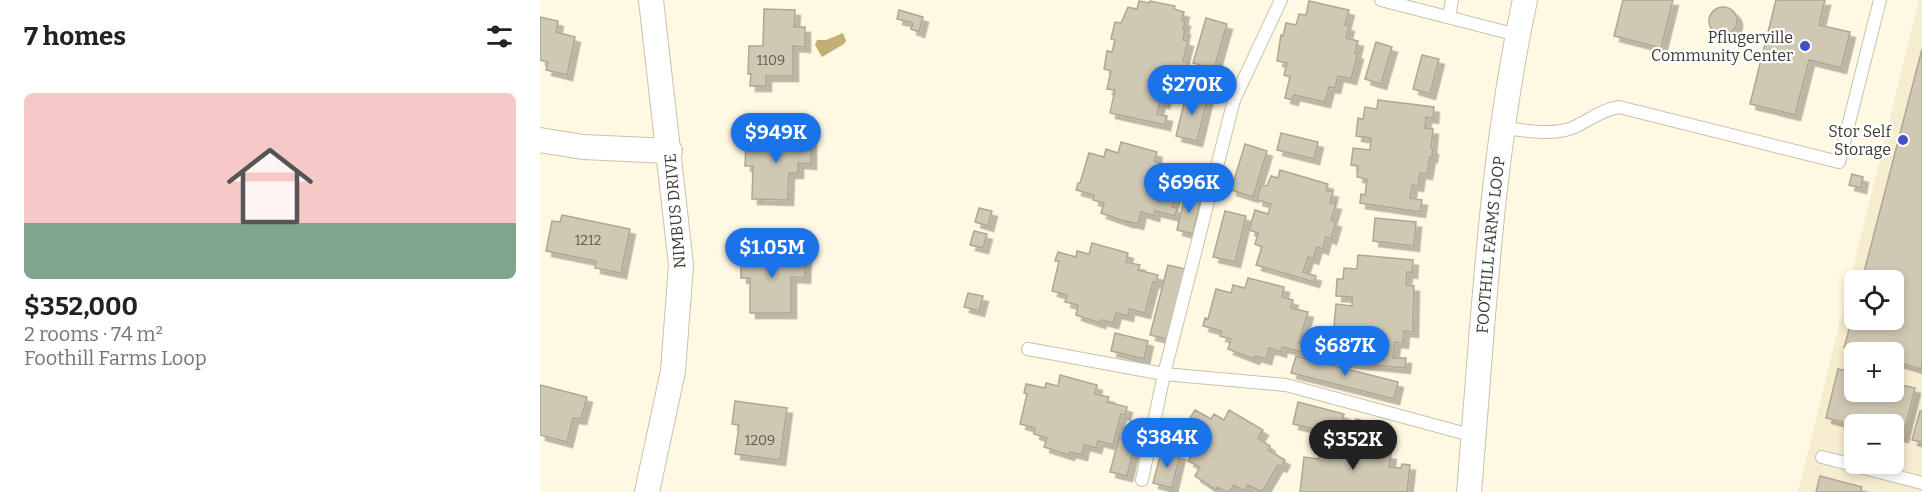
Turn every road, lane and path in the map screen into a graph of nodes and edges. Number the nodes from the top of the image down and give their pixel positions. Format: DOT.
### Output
graph roads {
  1 [pos="651,0"];
  2 [pos="1281,0"];
  3 [pos="1381,0"];
  4 [pos="1452,0"];
  5 [pos="1525,0"];
  6 [pos="1881,0"];
  7 [pos="1449,17"];
  8 [pos="1517,35"];
  9 [pos="1503,128"];
  10 [pos="540,140"];
  11 [pos="670,151"];
  12 [pos="1028,349"];
  13 [pos="1164,374"];
  14 [pos="1474,436"];
  15 [pos="1822,457"];
  16 [pos="1142,480"];
  17 [pos="1922,483"];
  18 [pos="647,492"];
  19 [pos="1469,492"];
  1 -- 11 [label="street, NIMBUS DRIVE"];
  2 -- 13 [label="lane"];
  3 -- 7 [label="lane"];
  4 -- 7 [label="lane"];
  5 -- 8 [label="street, FOOTHILL FARMS LOOP"];
  6 -- 9 [label="lane"];
  7 -- 8 [label="lane"];
  8 -- 9 [label="street, FOOTHILL FARMS LOOP"];
  9 -- 14 [label="street, FOOTHILL FARMS LOOP"];
  10 -- 11 [label="street"];
  11 -- 18 [label="street, NIMBUS DRIVE"];
  12 -- 13 [label="lane"];
  13 -- 14 [label="lane"];
  13 -- 16 [label="lane"];
  14 -- 19 [label="street, FOOTHILL FARMS LOOP"];
  15 -- 17 [label="lane"];
}
